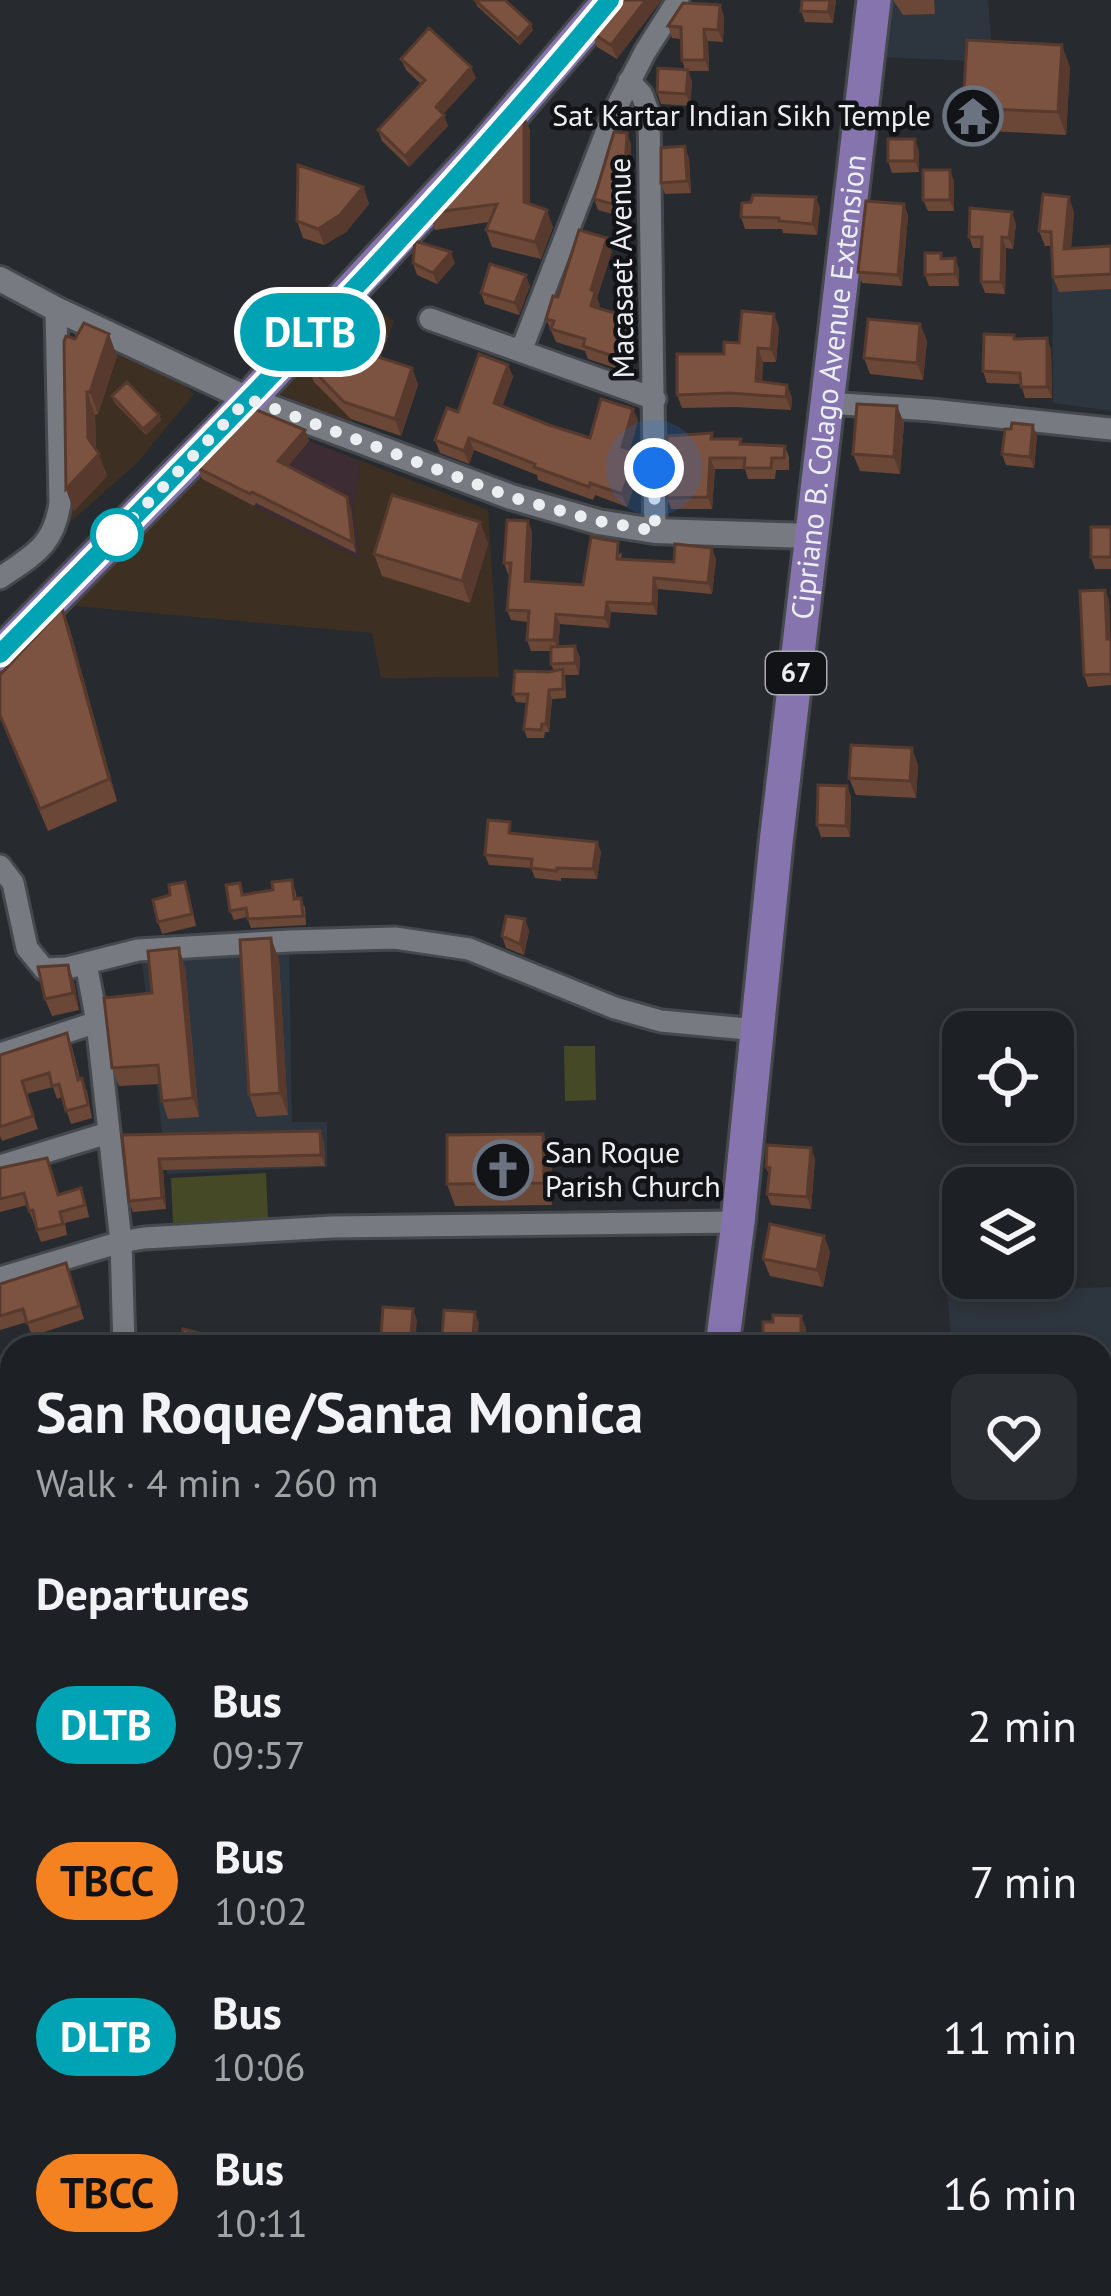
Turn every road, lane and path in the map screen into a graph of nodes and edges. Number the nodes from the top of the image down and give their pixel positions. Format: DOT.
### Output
graph roads {
  1 [pos="610,0"];
  2 [pos="677,0"];
  3 [pos="874,0"];
  4 [pos="629,81"];
  5 [pos="0,279"];
  6 [pos="56,309"];
  7 [pos="430,319"];
  8 [pos="521,351"];
  9 [pos="248,399"];
  10 [pos="655,399"];
  11 [pos="827,403"];
  12 [pos="1111,429"];
  13 [pos="655,531"];
  14 [pos="811,536"];
  15 [pos="0,578"];
  16 [pos="0,654"];
  17 [pos="0,866"];
  18 [pos="88,974"];
  19 [pos="97,1022"];
  20 [pos="758,1030"];
  21 [pos="0,1054"];
  22 [pos="108,1133"];
  23 [pos="0,1166"];
  24 [pos="739,1222"];
  25 [pos="121,1242"];
  26 [pos="0,1277"];
  27 [pos="124,1335"];
  28 [pos="724,1335"];
  1 -- 9 [label="main road"];
  2 -- 4 [label="street"];
  3 -- 11 [label="main road, Cipriano B. Colago Avenue Extension / 67"];
  4 -- 8 [label="street"];
  4 -- 10 [label="street, Macasaet Avenue"];
  5 -- 6 [label="street"];
  6 -- 9 [label="street"];
  6 -- 15 [label="street"];
  7 -- 8 [label="street"];
  8 -- 10 [label="street"];
  9 -- 13 [label="street"];
  9 -- 16 [label="main road"];
  10 -- 13 [label="street, Macasaet Avenue"];
  11 -- 12 [label="street"];
  11 -- 14 [label="main road, Cipriano B. Colago Avenue Extension / 67"];
  13 -- 14 [label="street"];
  14 -- 20 [label="main road, Cipriano B. Colago Avenue Extension / 67"];
  17 -- 20 [label="street"];
  18 -- 19 [label="street"];
  19 -- 21 [label="street"];
  19 -- 22 [label="street"];
  20 -- 24 [label="main road, Cipriano B. Colago Avenue Extension / 67"];
  22 -- 23 [label="street"];
  22 -- 25 [label="street"];
  24 -- 25 [label="street"];
  24 -- 28 [label="main road, Cipriano B. Colago Avenue Extension / 67"];
  25 -- 26 [label="street"];
  25 -- 27 [label="street"];
}
